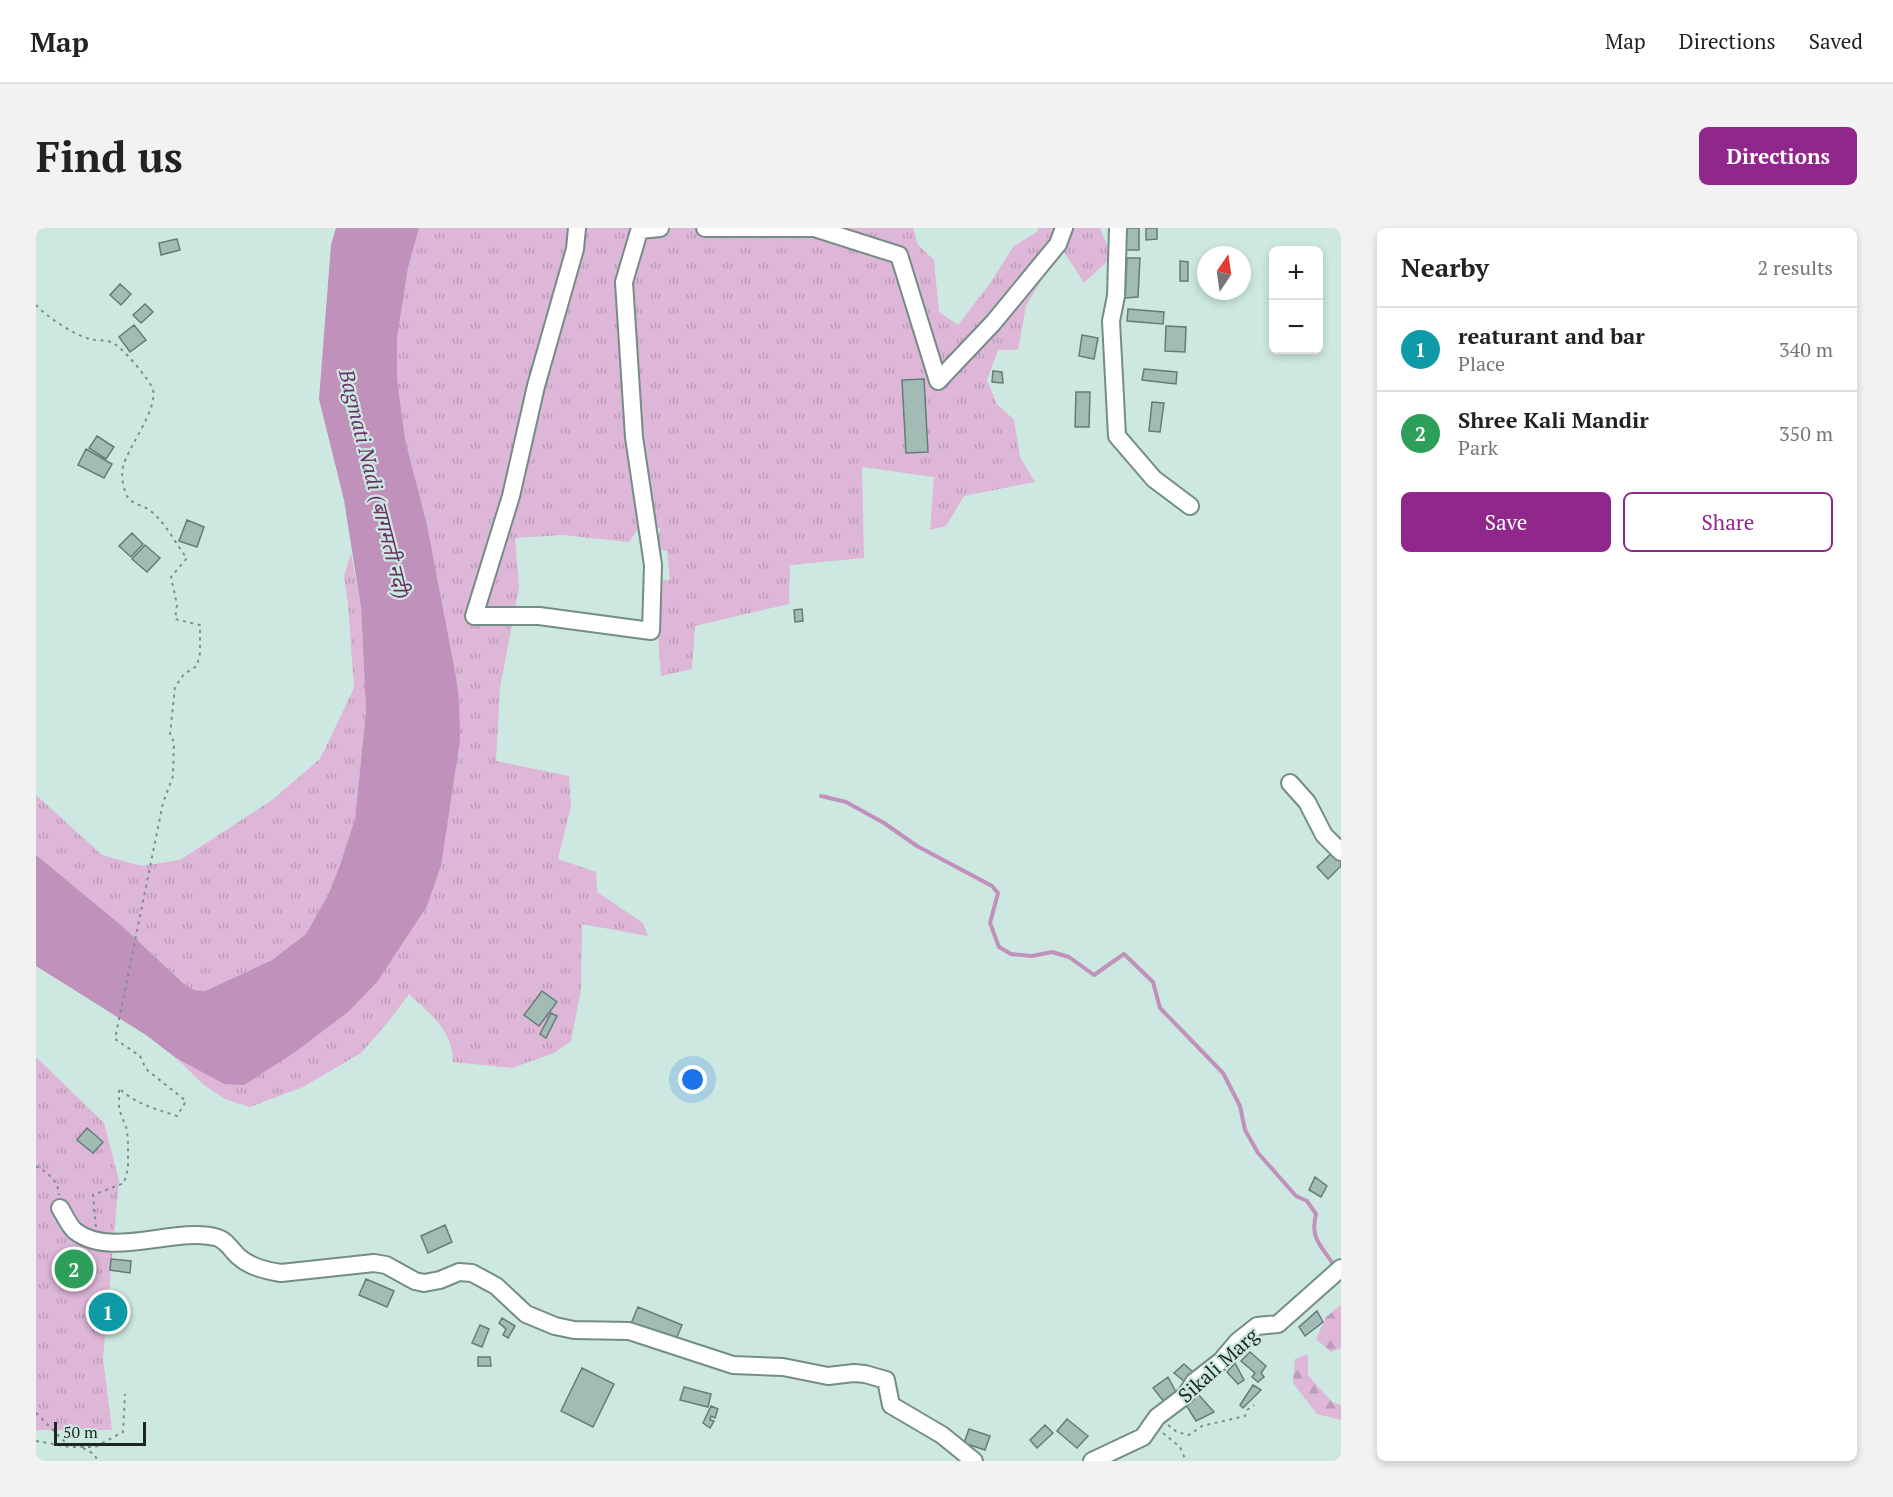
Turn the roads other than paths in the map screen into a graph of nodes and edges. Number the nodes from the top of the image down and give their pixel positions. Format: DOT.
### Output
graph roads {
  1 [pos="577,228"];
  2 [pos="660,228"];
  3 [pos="705,228"];
  4 [pos="1064,228"];
  5 [pos="1118,228"];
  6 [pos="640,229"];
  7 [pos="1190,506"];
  8 [pos="1290,783"];
  9 [pos="1341,852"];
  10 [pos="60,1208"];
  11 [pos="1341,1268"];
  12 [pos="974,1461"];
  13 [pos="1092,1461"];
  1 -- 6 [label="street"];
  2 -- 6 [label="street"];
  3 -- 4 [label="street"];
  5 -- 7 [label="street"];
  8 -- 9 [label="street"];
  10 -- 12 [label="street"];
  11 -- 13 [label="street, Sikali Marg"];
}
